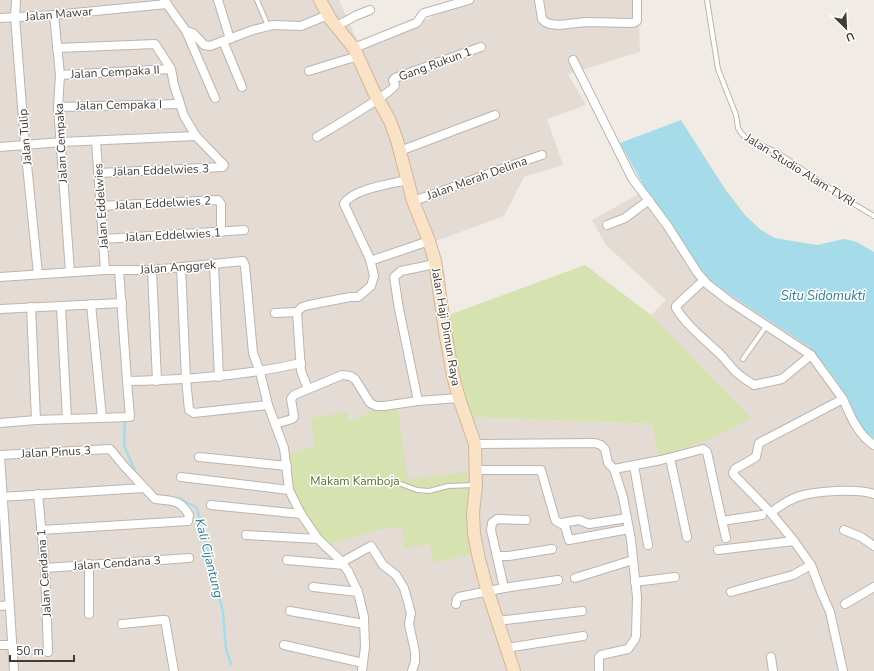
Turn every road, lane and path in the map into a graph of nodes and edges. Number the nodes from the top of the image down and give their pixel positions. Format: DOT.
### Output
graph roads {
  1 [pos="16,0"];
  2 [pos="218,0"];
  3 [pos="257,0"];
  4 [pos="320,0"];
  5 [pos="469,0"];
  6 [pos="539,0"];
  7 [pos="637,0"];
  8 [pos="707,0"];
  9 [pos="166,2"];
  10 [pos="370,10"];
  11 [pos="54,15"];
  12 [pos="328,15"];
  13 [pos="15,17"];
  14 [pos="0,18"];
  15 [pos="269,26"];
  16 [pos="337,26"];
  17 [pos="189,32"];
  18 [pos="226,40"];
  19 [pos="481,47"];
  20 [pos="57,48"];
  21 [pos="356,52"];
  22 [pos="573,60"];
  23 [pos="171,69"];
  24 [pos="309,71"];
  25 [pos="60,75"];
  26 [pos="242,87"];
  27 [pos="215,98"];
  28 [pos="378,99"];
  29 [pos="180,104"];
  30 [pos="58,107"];
  31 [pos="494,115"];
  32 [pos="196,136"];
  33 [pos="317,136"];
  34 [pos="96,141"];
  35 [pos="60,142"];
  36 [pos="25,145"];
  37 [pos="0,147"];
  38 [pos="400,151"];
  39 [pos="542,155"];
  40 [pos="99,173"];
  41 [pos="407,180"];
  42 [pos="649,200"];
  43 [pos="413,201"];
  44 [pos="100,206"];
  45 [pos="874,216"];
  46 [pos="607,225"];
  47 [pos="244,230"];
  48 [pos="220,232"];
  49 [pos="103,239"];
  50 [pos="429,241"];
  51 [pos="370,259"];
  52 [pos="435,264"];
  53 [pos="214,265"];
  54 [pos="181,267"];
  55 [pos="105,270"];
  56 [pos="119,270"];
  57 [pos="152,270"];
  58 [pos="70,272"];
  59 [pos="38,274"];
  60 [pos="0,277"];
  61 [pos="704,280"];
  62 [pos="122,303"];
  63 [pos="92,304"];
  64 [pos="62,306"];
  65 [pos="31,307"];
  66 [pos="0,309"];
  67 [pos="297,312"];
  68 [pos="275,313"];
  69 [pos="767,325"];
  70 [pos="811,355"];
  71 [pos="743,359"];
  72 [pos="301,363"];
  73 [pos="265,370"];
  74 [pos="219,377"];
  75 [pos="186,379"];
  76 [pos="127,381"];
  77 [pos="157,381"];
  78 [pos="308,389"];
  79 [pos="459,398"];
  80 [pos="843,399"];
  81 [pos="418,400"];
  82 [pos="268,405"];
  83 [pos="102,418"];
  84 [pos="67,419"];
  85 [pos="36,420"];
  86 [pos="0,423"];
  87 [pos="275,424"];
  88 [pos="475,444"];
  89 [pos="874,445"];
  90 [pos="0,455"];
  91 [pos="199,457"];
  92 [pos="670,458"];
  93 [pos="287,466"];
  94 [pos="634,466"];
  95 [pos="614,469"];
  96 [pos="476,470"];
  97 [pos="181,477"];
  98 [pos="401,484"];
  99 [pos="476,485"];
  100 [pos="144,488"];
  101 [pos="289,490"];
  102 [pos="38,494"];
  103 [pos="874,494"];
  104 [pos="2,497"];
  105 [pos="211,506"];
  106 [pos="771,513"];
  107 [pos="301,514"];
  108 [pos="762,515"];
  109 [pos="627,518"];
  110 [pos="526,520"];
  111 [pos="722,521"];
  112 [pos="561,523"];
  113 [pos="629,529"];
  114 [pos="41,530"];
  115 [pos="844,530"];
  116 [pos="246,535"];
  117 [pos="687,537"];
  118 [pos="726,538"];
  119 [pos="318,539"];
  120 [pos="794,541"];
  121 [pos="648,545"];
  122 [pos="874,546"];
  123 [pos="552,549"];
  124 [pos="718,550"];
  125 [pos="497,556"];
  126 [pos="189,558"];
  127 [pos="287,560"];
  128 [pos="633,560"];
  129 [pos="88,564"];
  130 [pos="343,564"];
  131 [pos="811,565"];
  132 [pos="45,568"];
  133 [pos="675,577"];
  134 [pos="575,578"];
  135 [pos="558,580"];
  136 [pos="635,582"];
  137 [pos="313,587"];
  138 [pos="874,587"];
  139 [pos="504,588"];
  140 [pos="487,591"];
  141 [pos="358,592"];
  142 [pos="731,592"];
  143 [pos="456,604"];
  144 [pos="845,604"];
  145 [pos="9,605"];
  146 [pos="0,606"];
  147 [pos="290,611"];
  148 [pos="582,611"];
  149 [pos="89,614"];
  150 [pos="498,622"];
  151 [pos="122,624"];
  152 [pos="364,624"];
  153 [pos="583,636"];
  154 [pos="12,644"];
  155 [pos="0,645"];
  156 [pos="284,645"];
  157 [pos="506,648"];
  158 [pos="48,652"];
  159 [pos="771,657"];
  160 [pos="362,667"];
  161 [pos="14,671"];
  162 [pos="174,671"];
  163 [pos="412,671"];
  164 [pos="514,671"];
  165 [pos="599,671"];
  166 [pos="773,671"];
  167 [pos="843,671"];
  1 -- 13 [label="street, Jalan Tulip"];
  2 -- 18 [label="street"];
  3 -- 15 [label="lane"];
  4 -- 12 [label="street, Jalan Haji Dimun Raya"];
  5 -- 21 [label="street"];
  6 -- 7 [label="street"];
  8 -- 45 [label="lane, Jalan Studio Alam TVRI"];
  9 -- 11 [label="street, Jalan Mawar"];
  9 -- 17 [label="street"];
  10 -- 16 [label="street"];
  11 -- 13 [label="street, Jalan Mawar"];
  11 -- 20 [label="street, Jalan Cempaka"];
  12 -- 15 [label="street"];
  12 -- 16 [label="street, Jalan Haji Dimun Raya"];
  13 -- 14 [label="street, Jalan Mawar"];
  13 -- 36 [label="street, Jalan Tulip"];
  15 -- 18 [label="street"];
  16 -- 21 [label="street, Jalan Haji Dimun Raya"];
  17 -- 18 [label="street"];
  17 -- 27 [label="street"];
  18 -- 26 [label="street"];
  19 -- 28 [label="street, Gang Rukun 1"];
  20 -- 23 [label="street"];
  20 -- 25 [label="street, Jalan Cempaka"];
  21 -- 24 [label="street"];
  21 -- 28 [label="street, Jalan Haji Dimun Raya"];
  22 -- 42 [label="street"];
  23 -- 25 [label="street, Jalan Cempaka II"];
  23 -- 29 [label="street"];
  25 -- 30 [label="street, Jalan Cempaka"];
  28 -- 33 [label="street"];
  28 -- 38 [label="street, Jalan Haji Dimun Raya"];
  29 -- 30 [label="street, Jalan Cempaka I"];
  29 -- 32 [label="street"];
  30 -- 35 [label="street, Jalan Cempaka"];
  31 -- 38 [label="street"];
  32 -- 34 [label="street"];
  32 -- 40 [label="street, Jalan Eddelwies 3"];
  34 -- 35 [label="street"];
  34 -- 40 [label="street, Jalan Eddelwies"];
  35 -- 36 [label="street"];
  35 -- 58 [label="street, Jalan Cempaka"];
  36 -- 37 [label="street"];
  36 -- 59 [label="street, Jalan Tulip"];
  38 -- 41 [label="street, Jalan Haji Dimun Raya"];
  39 -- 43 [label="street, Jalan Merah Delima"];
  40 -- 44 [label="street, Jalan Eddelwies"];
  41 -- 43 [label="street, Jalan Haji Dimun Raya"];
  41 -- 51 [label="street"];
  42 -- 46 [label="street"];
  42 -- 61 [label="street"];
  43 -- 50 [label="street, Jalan Haji Dimun Raya"];
  44 -- 48 [label="street, Jalan Eddelwies 2"];
  44 -- 49 [label="street, Jalan Eddelwies"];
  47 -- 48 [label="street, Jalan Eddelwies 1"];
  48 -- 49 [label="street, Jalan Eddelwies 1"];
  49 -- 55 [label="street, Jalan Eddelwies"];
  50 -- 51 [label="street"];
  50 -- 52 [label="street, Jalan Haji Dimun Raya"];
  51 -- 67 [label="street"];
  52 -- 79 [label="street, Jalan Haji Dimun Raya"];
  52 -- 81 [label="street"];
  53 -- 54 [label="street, Jalan Anggrek"];
  53 -- 73 [label="street, Jalan Anggrek"];
  53 -- 74 [label="street"];
  54 -- 57 [label="street, Jalan Anggrek"];
  54 -- 75 [label="street"];
  55 -- 56 [label="street, Jalan Anggrek"];
  55 -- 58 [label="street, Jalan Anggrek"];
  56 -- 57 [label="street, Jalan Anggrek"];
  56 -- 62 [label="street"];
  57 -- 77 [label="street"];
  58 -- 59 [label="street, Jalan Anggrek"];
  59 -- 60 [label="street, Jalan Anggrek"];
  61 -- 69 [label="street"];
  61 -- 70 [label="street"];
  62 -- 63 [label="street"];
  62 -- 76 [label="street"];
  63 -- 64 [label="street"];
  63 -- 83 [label="street"];
  64 -- 65 [label="street"];
  64 -- 84 [label="street"];
  65 -- 66 [label="street"];
  65 -- 85 [label="street"];
  67 -- 68 [label="street"];
  67 -- 72 [label="street"];
  69 -- 70 [label="street"];
  69 -- 71 [label="lane"];
  70 -- 80 [label="street"];
  72 -- 73 [label="street"];
  72 -- 78 [label="street"];
  73 -- 74 [label="street"];
  73 -- 82 [label="street"];
  74 -- 75 [label="street"];
  75 -- 77 [label="street"];
  75 -- 82 [label="street"];
  76 -- 77 [label="street"];
  76 -- 83 [label="street"];
  78 -- 81 [label="street"];
  78 -- 87 [label="street"];
  79 -- 81 [label="street"];
  79 -- 88 [label="street, Jalan Haji Dimun Raya"];
  80 -- 89 [label="street"];
  80 -- 106 [label="street"];
  82 -- 87 [label="street"];
  83 -- 84 [label="street"];
  84 -- 85 [label="street"];
  85 -- 86 [label="street"];
  87 -- 93 [label="street"];
  88 -- 95 [label="street"];
  88 -- 96 [label="street, Jalan Haji Dimun Raya"];
  90 -- 100 [label="street, Jalan Pinus 3"];
  90 -- 104 [label="street"];
  91 -- 93 [label="street"];
  92 -- 94 [label="street"];
  92 -- 111 [label="street"];
  92 -- 117 [label="street"];
  93 -- 101 [label="street"];
  94 -- 95 [label="street"];
  94 -- 121 [label="street"];
  95 -- 109 [label="street"];
  96 -- 99 [label="street, Jalan Haji Dimun Raya"];
  96 -- 112 [label="street"];
  97 -- 101 [label="street"];
  98 -- 99 [label="lane"];
  99 -- 140 [label="street, Jalan Haji Dimun Raya"];
  100 -- 102 [label="street"];
  100 -- 114 [label="street"];
  101 -- 107 [label="street"];
  102 -- 104 [label="street"];
  102 -- 114 [label="street, Jalan Cendana 1"];
  103 -- 106 [label="street"];
  104 -- 145 [label="street"];
  105 -- 107 [label="street"];
  106 -- 120 [label="street"];
  107 -- 119 [label="street"];
  108 -- 111 [label="street"];
  109 -- 112 [label="street"];
  109 -- 113 [label="street"];
  110 -- 125 [label="street"];
  111 -- 118 [label="street"];
  112 -- 113 [label="street"];
  113 -- 128 [label="street"];
  114 -- 132 [label="street, Jalan Cendana 1"];
  115 -- 122 [label="street"];
  116 -- 119 [label="street"];
  119 -- 130 [label="street"];
  120 -- 124 [label="street"];
  120 -- 131 [label="street"];
  123 -- 125 [label="street"];
  125 -- 139 [label="street"];
  126 -- 129 [label="street, Jalan Cendana 3"];
  127 -- 130 [label="street"];
  128 -- 134 [label="street"];
  128 -- 136 [label="street"];
  129 -- 132 [label="street, Jalan Cendana 3"];
  129 -- 149 [label="street"];
  130 -- 141 [label="street"];
  130 -- 163 [label="street"];
  131 -- 142 [label="street"];
  131 -- 167 [label="street"];
  132 -- 158 [label="street, Jalan Cendana 1"];
  133 -- 136 [label="street"];
  135 -- 139 [label="street"];
  136 -- 165 [label="street"];
  137 -- 141 [label="street"];
  138 -- 144 [label="street"];
  139 -- 140 [label="street"];
  140 -- 143 [label="street"];
  140 -- 150 [label="street, Jalan Haji Dimun Raya"];
  141 -- 152 [label="street"];
  145 -- 146 [label="street"];
  145 -- 154 [label="street"];
  147 -- 152 [label="street"];
  148 -- 150 [label="street"];
  150 -- 157 [label="street, Jalan Haji Dimun Raya"];
  151 -- 162 [label="street"];
  152 -- 160 [label="street"];
  153 -- 157 [label="street"];
  154 -- 155 [label="street"];
  154 -- 161 [label="street"];
  156 -- 160 [label="street"];
  157 -- 164 [label="street, Jalan Haji Dimun Raya"];
  159 -- 166 [label="street"];
}
